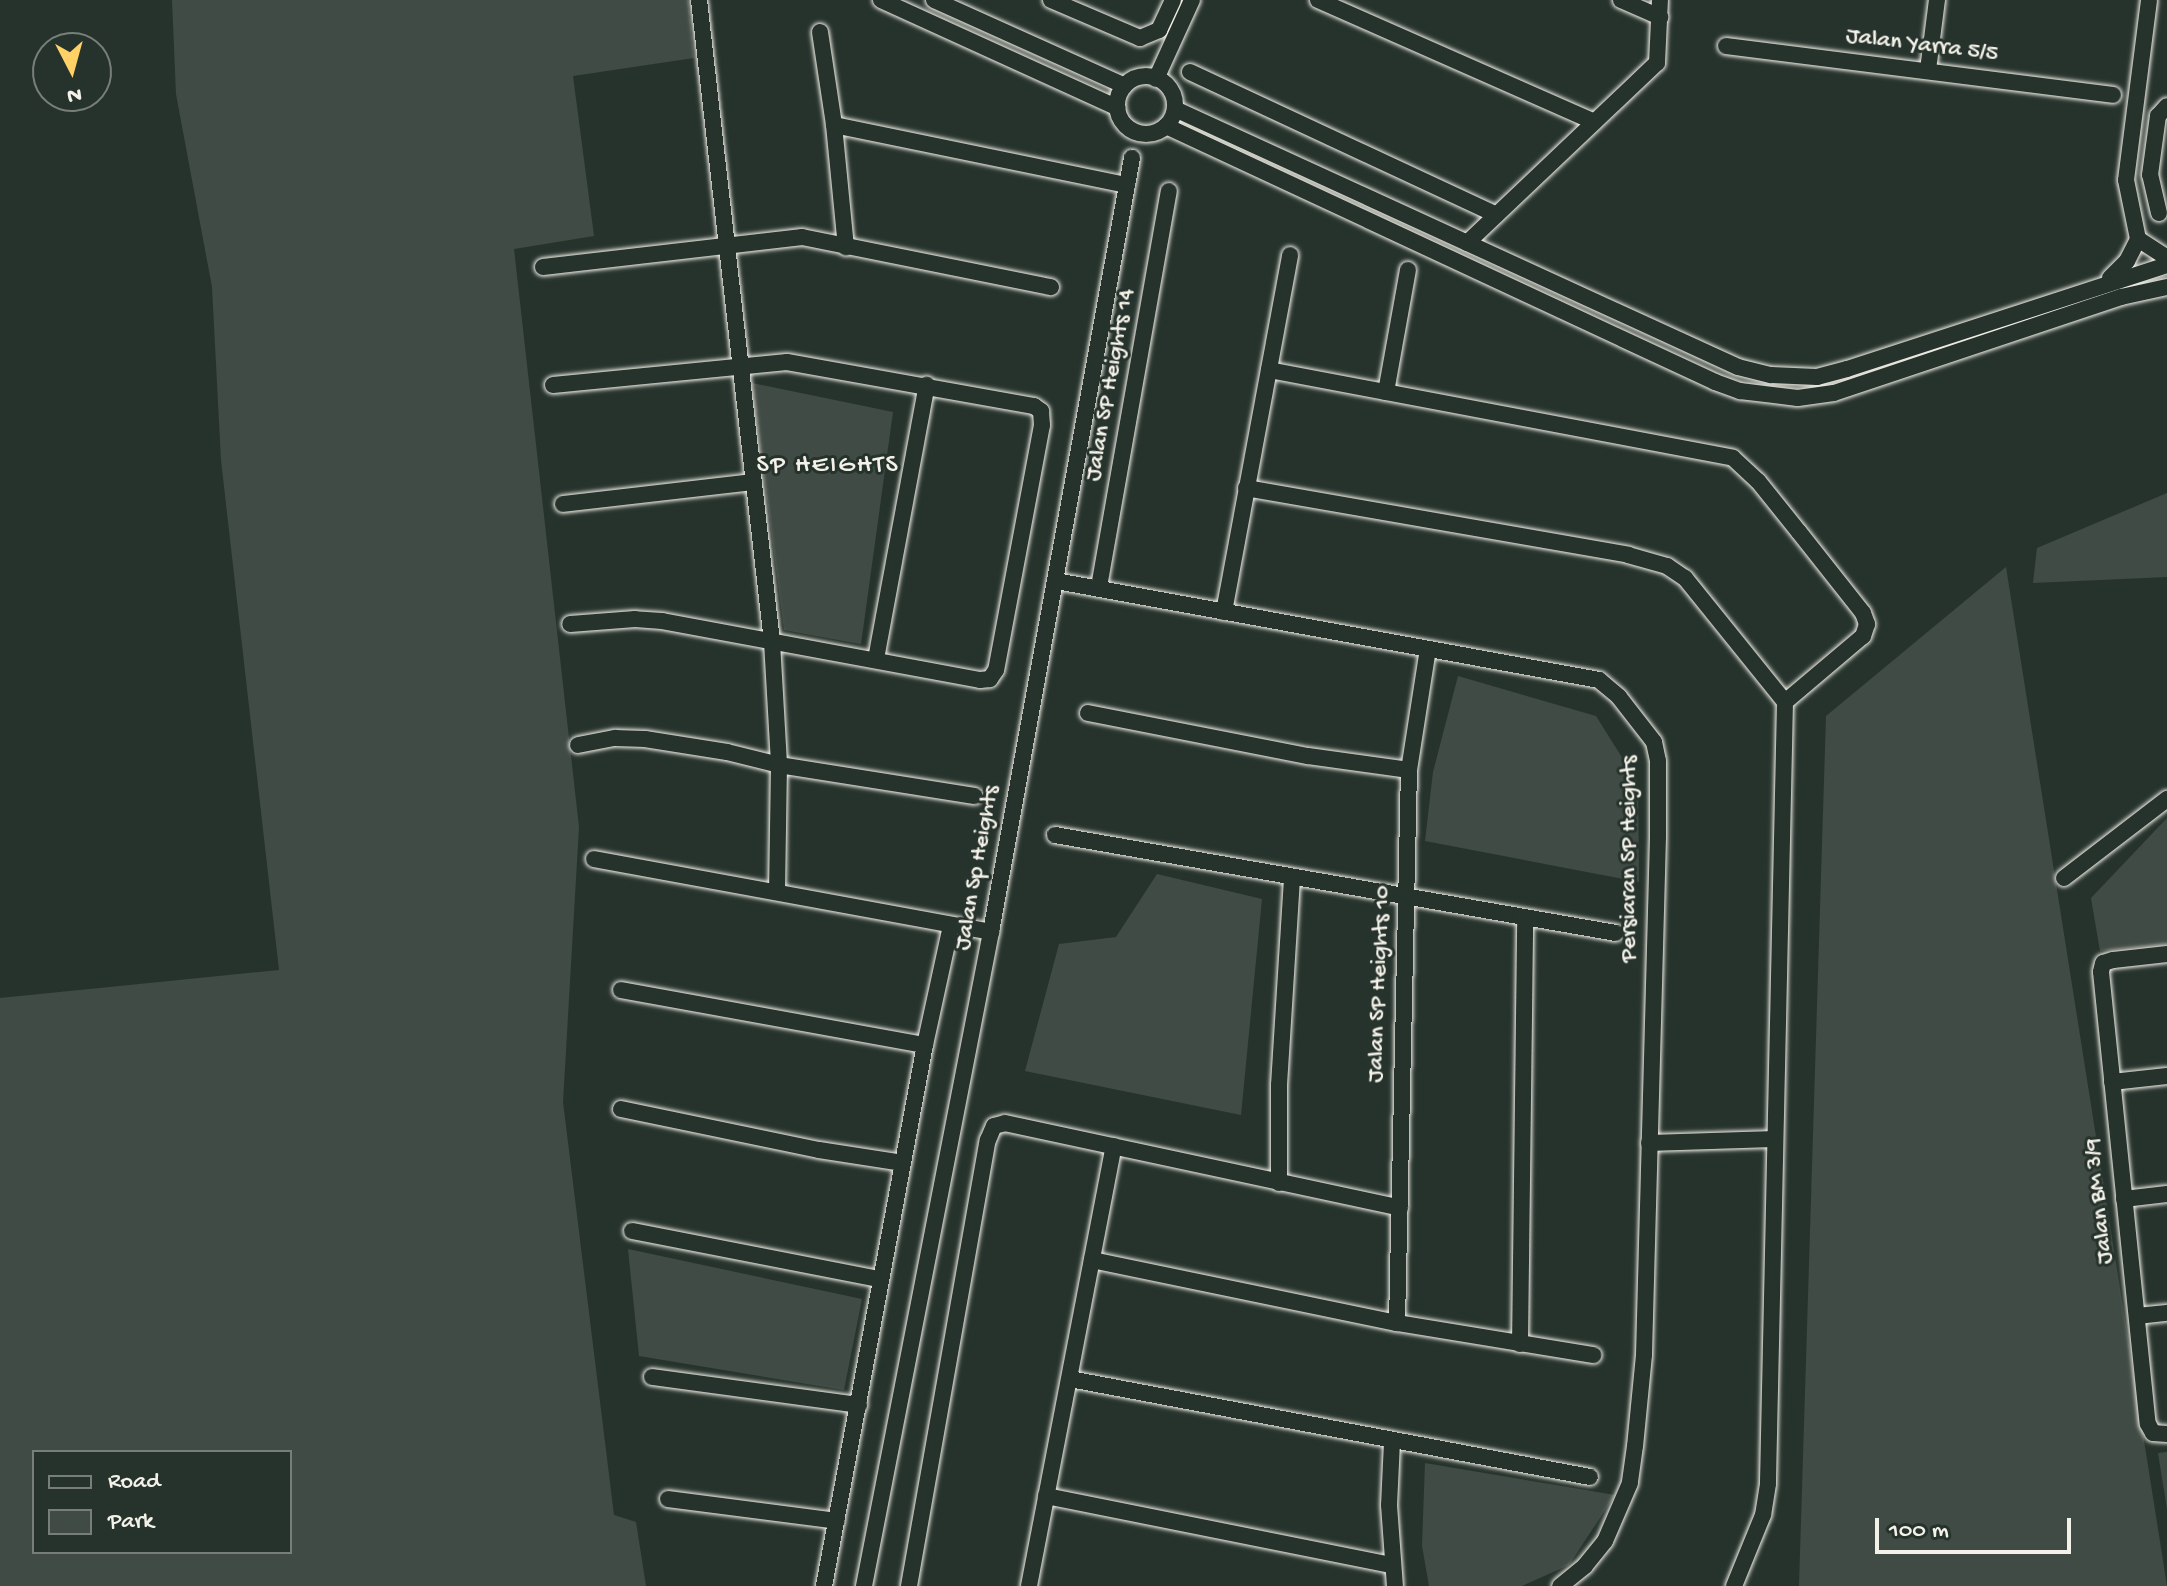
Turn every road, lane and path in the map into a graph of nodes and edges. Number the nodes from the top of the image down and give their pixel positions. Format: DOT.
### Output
graph roads {
  1 [pos="699,0"];
  2 [pos="881,0"];
  3 [pos="934,0"];
  4 [pos="1051,0"];
  5 [pos="1173,0"];
  6 [pos="1192,0"];
  7 [pos="1318,0"];
  8 [pos="1621,0"];
  9 [pos="1937,0"];
  10 [pos="2149,0"];
  11 [pos="1660,8"];
  12 [pos="820,32"];
  13 [pos="1726,46"];
  14 [pos="1928,70"];
  15 [pos="1190,72"];
  16 [pos="1156,79"];
  17 [pos="1125,86"];
  18 [pos="2113,95"];
  19 [pos="2167,106"];
  20 [pos="1118,108"];
  21 [pos="1175,109"];
  22 [pos="1594,122"];
  23 [pos="834,125"];
  24 [pos="1166,126"];
  25 [pos="1132,158"];
  26 [pos="1127,185"];
  27 [pos="1169,191"];
  28 [pos="2159,213"];
  29 [pos="1496,215"];
  30 [pos="2138,239"];
  31 [pos="1467,243"];
  32 [pos="725,244"];
  33 [pos="846,247"];
  34 [pos="1290,255"];
  35 [pos="2167,258"];
  36 [pos="2167,265"];
  37 [pos="543,267"];
  38 [pos="1408,270"];
  39 [pos="2106,281"];
  40 [pos="1051,287"];
  41 [pos="2167,287"];
  42 [pos="739,364"];
  43 [pos="1269,370"];
  44 [pos="553,385"];
  45 [pos="927,385"];
  46 [pos="1386,392"];
  47 [pos="752,482"];
  48 [pos="1246,488"];
  49 [pos="563,504"];
  50 [pos="1056,581"];
  51 [pos="1099,587"];
  52 [pos="1224,612"];
  53 [pos="570,624"];
  54 [pos="772,642"];
  55 [pos="1428,649"];
  56 [pos="876,659"];
  57 [pos="1785,702"];
  58 [pos="1088,713"];
  59 [pos="578,745"];
  60 [pos="779,765"];
  61 [pos="1409,770"];
  62 [pos="975,796"];
  63 [pos="2167,799"];
  64 [pos="1055,835"];
  65 [pos="594,859"];
  66 [pos="1292,877"];
  67 [pos="2064,878"];
  68 [pos="777,891"];
  69 [pos="1407,898"];
  70 [pos="1525,920"];
  71 [pos="951,926"];
  72 [pos="991,932"];
  73 [pos="1616,933"];
  74 [pos="2167,954"];
  75 [pos="621,990"];
  76 [pos="925,1045"];
  77 [pos="2167,1076"];
  78 [pos="2112,1082"];
  79 [pos="621,1109"];
  80 [pos="1774,1139"];
  81 [pos="1649,1143"];
  82 [pos="1114,1146"];
  83 [pos="903,1163"];
  84 [pos="1279,1183"];
  85 [pos="2167,1194"];
  86 [pos="2124,1199"];
  87 [pos="1400,1208"];
  88 [pos="632,1231"];
  89 [pos="1092,1260"];
  90 [pos="880,1279"];
  91 [pos="2167,1313"];
  92 [pos="2137,1316"];
  93 [pos="1397,1323"];
  94 [pos="1520,1344"];
  95 [pos="1593,1355"];
  96 [pos="652,1377"];
  97 [pos="1070,1379"];
  98 [pos="859,1405"];
  99 [pos="2160,1434"];
  100 [pos="1392,1442"];
  101 [pos="1590,1477"];
  102 [pos="1046,1496"];
  103 [pos="668,1499"];
  104 [pos="837,1521"];
  105 [pos="1391,1565"];
  106 [pos="824,1586"];
  107 [pos="864,1586"];
  108 [pos="909,1586"];
  109 [pos="1029,1586"];
  110 [pos="1395,1586"];
  111 [pos="1560,1586"];
  112 [pos="1734,1586"];
  1 -- 32 [label="street"];
  2 -- 20 [label="street"];
  3 -- 17 [label="street"];
  4 -- 5 [label="street"];
  6 -- 16 [label="street"];
  7 -- 22 [label="street"];
  8 -- 11 [label="street"];
  9 -- 14 [label="street"];
  10 -- 30 [label="street"];
  11 -- 22 [label="street"];
  12 -- 23 [label="street"];
  13 -- 14 [label="street, Jalan Yarra 5/5"];
  14 -- 18 [label="street, Jalan Yarra 5/5"];
  15 -- 29 [label="street"];
  16 -- 17 [label="street"];
  16 -- 21 [label="street"];
  17 -- 20 [label="street"];
  19 -- 28 [label="street"];
  20 -- 24 [label="street"];
  21 -- 24 [label="street"];
  21 -- 31 [label="street"];
  22 -- 29 [label="street"];
  23 -- 26 [label="street"];
  23 -- 33 [label="street"];
  24 -- 41 [label="street"];
  25 -- 26 [label="street, Jalan Sp Heights"];
  26 -- 50 [label="street, Jalan Sp Heights"];
  27 -- 51 [label="street, Jalan SP Heights 14"];
  29 -- 31 [label="street"];
  30 -- 35 [label="street"];
  30 -- 39 [label="street"];
  31 -- 39 [label="street"];
  32 -- 33 [label="street"];
  32 -- 37 [label="street"];
  32 -- 42 [label="street"];
  33 -- 40 [label="street"];
  34 -- 43 [label="street"];
  36 -- 39 [label="street"];
  38 -- 46 [label="street"];
  42 -- 44 [label="street"];
  42 -- 45 [label="street"];
  42 -- 47 [label="street"];
  43 -- 46 [label="street"];
  43 -- 48 [label="street"];
  45 -- 56 [label="street"];
  45 -- 56 [label="street"];
  46 -- 57 [label="street"];
  47 -- 49 [label="street"];
  47 -- 54 [label="street"];
  48 -- 52 [label="street"];
  48 -- 57 [label="street"];
  50 -- 51 [label="street, Persiaran SP Heights"];
  50 -- 72 [label="street, Jalan Sp Heights"];
  51 -- 52 [label="street, Persiaran SP Heights"];
  52 -- 55 [label="street, Persiaran SP Heights"];
  53 -- 54 [label="street"];
  54 -- 56 [label="street"];
  54 -- 60 [label="street"];
  55 -- 61 [label="street, Jalan SP Heights 10"];
  55 -- 81 [label="street, Persiaran SP Heights"];
  57 -- 80 [label="street"];
  58 -- 61 [label="street"];
  59 -- 60 [label="street"];
  60 -- 62 [label="street"];
  60 -- 68 [label="street"];
  61 -- 69 [label="street, Jalan SP Heights 10"];
  63 -- 67 [label="street"];
  64 -- 66 [label="street"];
  65 -- 68 [label="street"];
  66 -- 69 [label="street"];
  66 -- 84 [label="street"];
  68 -- 71 [label="street"];
  69 -- 70 [label="street"];
  69 -- 87 [label="street, Jalan SP Heights 10"];
  70 -- 73 [label="street"];
  70 -- 94 [label="street"];
  71 -- 72 [label="street"];
  71 -- 76 [label="street"];
  72 -- 107 [label="street, Jalan Sp Heights"];
  74 -- 78 [label="street, Jalan BM 3/9"];
  75 -- 76 [label="street"];
  76 -- 83 [label="street"];
  77 -- 78 [label="street"];
  78 -- 86 [label="street, Jalan BM 3/9"];
  79 -- 83 [label="street"];
  80 -- 81 [label="street"];
  80 -- 112 [label="street"];
  81 -- 111 [label="street, Persiaran SP Heights"];
  82 -- 84 [label="street"];
  82 -- 89 [label="street"];
  82 -- 108 [label="street"];
  83 -- 90 [label="street"];
  84 -- 87 [label="street"];
  85 -- 86 [label="street"];
  86 -- 92 [label="street, Jalan BM 3/9"];
  87 -- 93 [label="street, Jalan SP Heights 10"];
  88 -- 90 [label="street"];
  89 -- 93 [label="street"];
  89 -- 97 [label="street"];
  90 -- 98 [label="street"];
  91 -- 92 [label="street"];
  92 -- 99 [label="street, Jalan BM 3/9"];
  93 -- 94 [label="street"];
  94 -- 95 [label="street"];
  96 -- 98 [label="street"];
  97 -- 100 [label="street"];
  97 -- 102 [label="street"];
  98 -- 104 [label="street"];
  100 -- 101 [label="street"];
  100 -- 105 [label="street"];
  102 -- 105 [label="street"];
  102 -- 109 [label="street"];
  103 -- 104 [label="street"];
  104 -- 106 [label="street"];
  105 -- 110 [label="street"];
}
